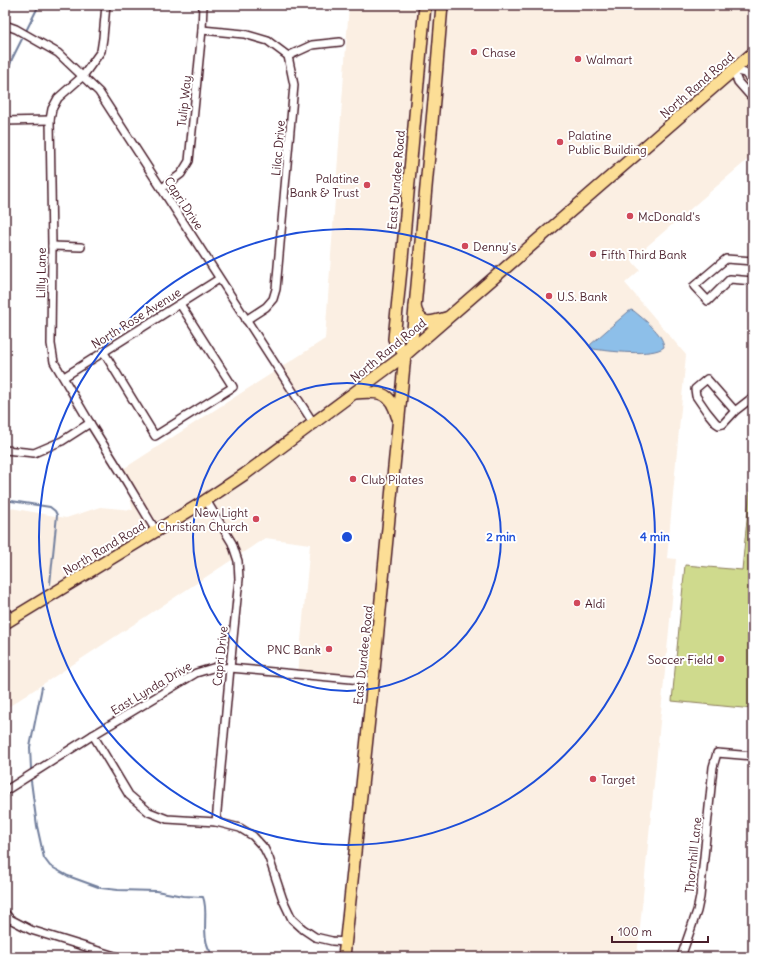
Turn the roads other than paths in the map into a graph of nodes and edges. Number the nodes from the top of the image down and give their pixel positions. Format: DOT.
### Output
graph roads {
  1 [pos="106,5"];
  2 [pos="203,5"];
  3 [pos="425,5"];
  4 [pos="442,5"];
  5 [pos="5,25"];
  6 [pos="202,30"];
  7 [pos="340,42"];
  8 [pos="753,53"];
  9 [pos="288,56"];
  10 [pos="733,70"];
  11 [pos="82,76"];
  12 [pos="753,83"];
  13 [pos="753,99"];
  14 [pos="50,120"];
  15 [pos="5,121"];
  16 [pos="162,188"];
  17 [pos="52,246"];
  18 [pos="81,247"];
  19 [pos="753,261"];
  20 [pos="219,279"];
  21 [pos="753,281"];
  22 [pos="180,304"];
  23 [pos="415,307"];
  24 [pos="449,317"];
  25 [pos="246,320"];
  26 [pos="103,351"];
  27 [pos="405,355"];
  28 [pos="64,376"];
  29 [pos="355,393"];
  30 [pos="753,397"];
  31 [pos="735,411"];
  32 [pos="90,423"];
  33 [pos="314,424"];
  34 [pos="398,425"];
  35 [pos="5,450"];
  36 [pos="206,500"];
  37 [pos="156,531"];
  38 [pos="7,618"];
  39 [pos="230,668"];
  40 [pos="373,681"];
  41 [pos="93,735"];
  42 [pos="753,756"];
  43 [pos="5,791"];
  44 [pos="216,822"];
  45 [pos="5,913"];
  46 [pos="346,942"];
  47 [pos="113,956"];
  48 [pos="344,957"];
  49 [pos="682,957"];
  1 -- 11 [label="street, Lilly Lane"];
  2 -- 6 [label="street, Tulip Way"];
  3 -- 27 [label="main road, East Dundee Road"];
  4 -- 23 [label="main road, East Dundee Road"];
  5 -- 11 [label="street, Capri Drive"];
  6 -- 9 [label="street"];
  6 -- 16 [label="street, Tulip Way"];
  7 -- 9 [label="street"];
  8 -- 10 [label="main road, North Rand Road"];
  9 -- 25 [label="street, Lilac Drive"];
  10 -- 12 [label="street"];
  10 -- 13 [label="street"];
  10 -- 24 [label="main road, North Rand Road"];
  11 -- 14 [label="street, Lilly Lane"];
  11 -- 16 [label="street, Capri Drive"];
  14 -- 15 [label="street"];
  14 -- 17 [label="street, Lilly Lane"];
  16 -- 20 [label="street, Capri Drive"];
  17 -- 18 [label="street"];
  17 -- 28 [label="street, Lilly Lane"];
  19 -- 21 [label="street"];
  20 -- 22 [label="street, North Rose Avenue"];
  20 -- 25 [label="street, Capri Drive"];
  22 -- 26 [label="street, North Rose Avenue"];
  22 -- 26 [label="street"];
  23 -- 24 [label="main road"];
  23 -- 27 [label="main road, East Dundee Road"];
  24 -- 27 [label="main road, North Rand Road"];
  25 -- 33 [label="street, Capri Drive"];
  26 -- 28 [label="street, North Rose Avenue"];
  27 -- 29 [label="main road, North Rand Road"];
  27 -- 34 [label="main road, East Dundee Road"];
  28 -- 32 [label="street, Lilly Lane"];
  29 -- 33 [label="main road, North Rand Road"];
  29 -- 34 [label="main road"];
  30 -- 31 [label="street"];
  31 -- 31 [label="street"];
  32 -- 35 [label="street"];
  32 -- 37 [label="street, Lilly Lane"];
  33 -- 36 [label="main road, North Rand Road"];
  34 -- 40 [label="main road, East Dundee Road"];
  36 -- 37 [label="main road, North Rand Road"];
  36 -- 39 [label="street, Capri Drive"];
  37 -- 38 [label="main road, North Rand Road"];
  39 -- 40 [label="street, East Lynda Drive"];
  39 -- 41 [label="street, East Lynda Drive"];
  39 -- 44 [label="street, Capri Drive"];
  40 -- 46 [label="main road, East Dundee Road"];
  41 -- 43 [label="street, East Lynda Drive"];
  41 -- 44 [label="street"];
  42 -- 49 [label="street, Thornhill Lane"];
  44 -- 46 [label="street"];
  45 -- 47 [label="street"];
  46 -- 48 [label="main road, East Dundee Road"];
}
